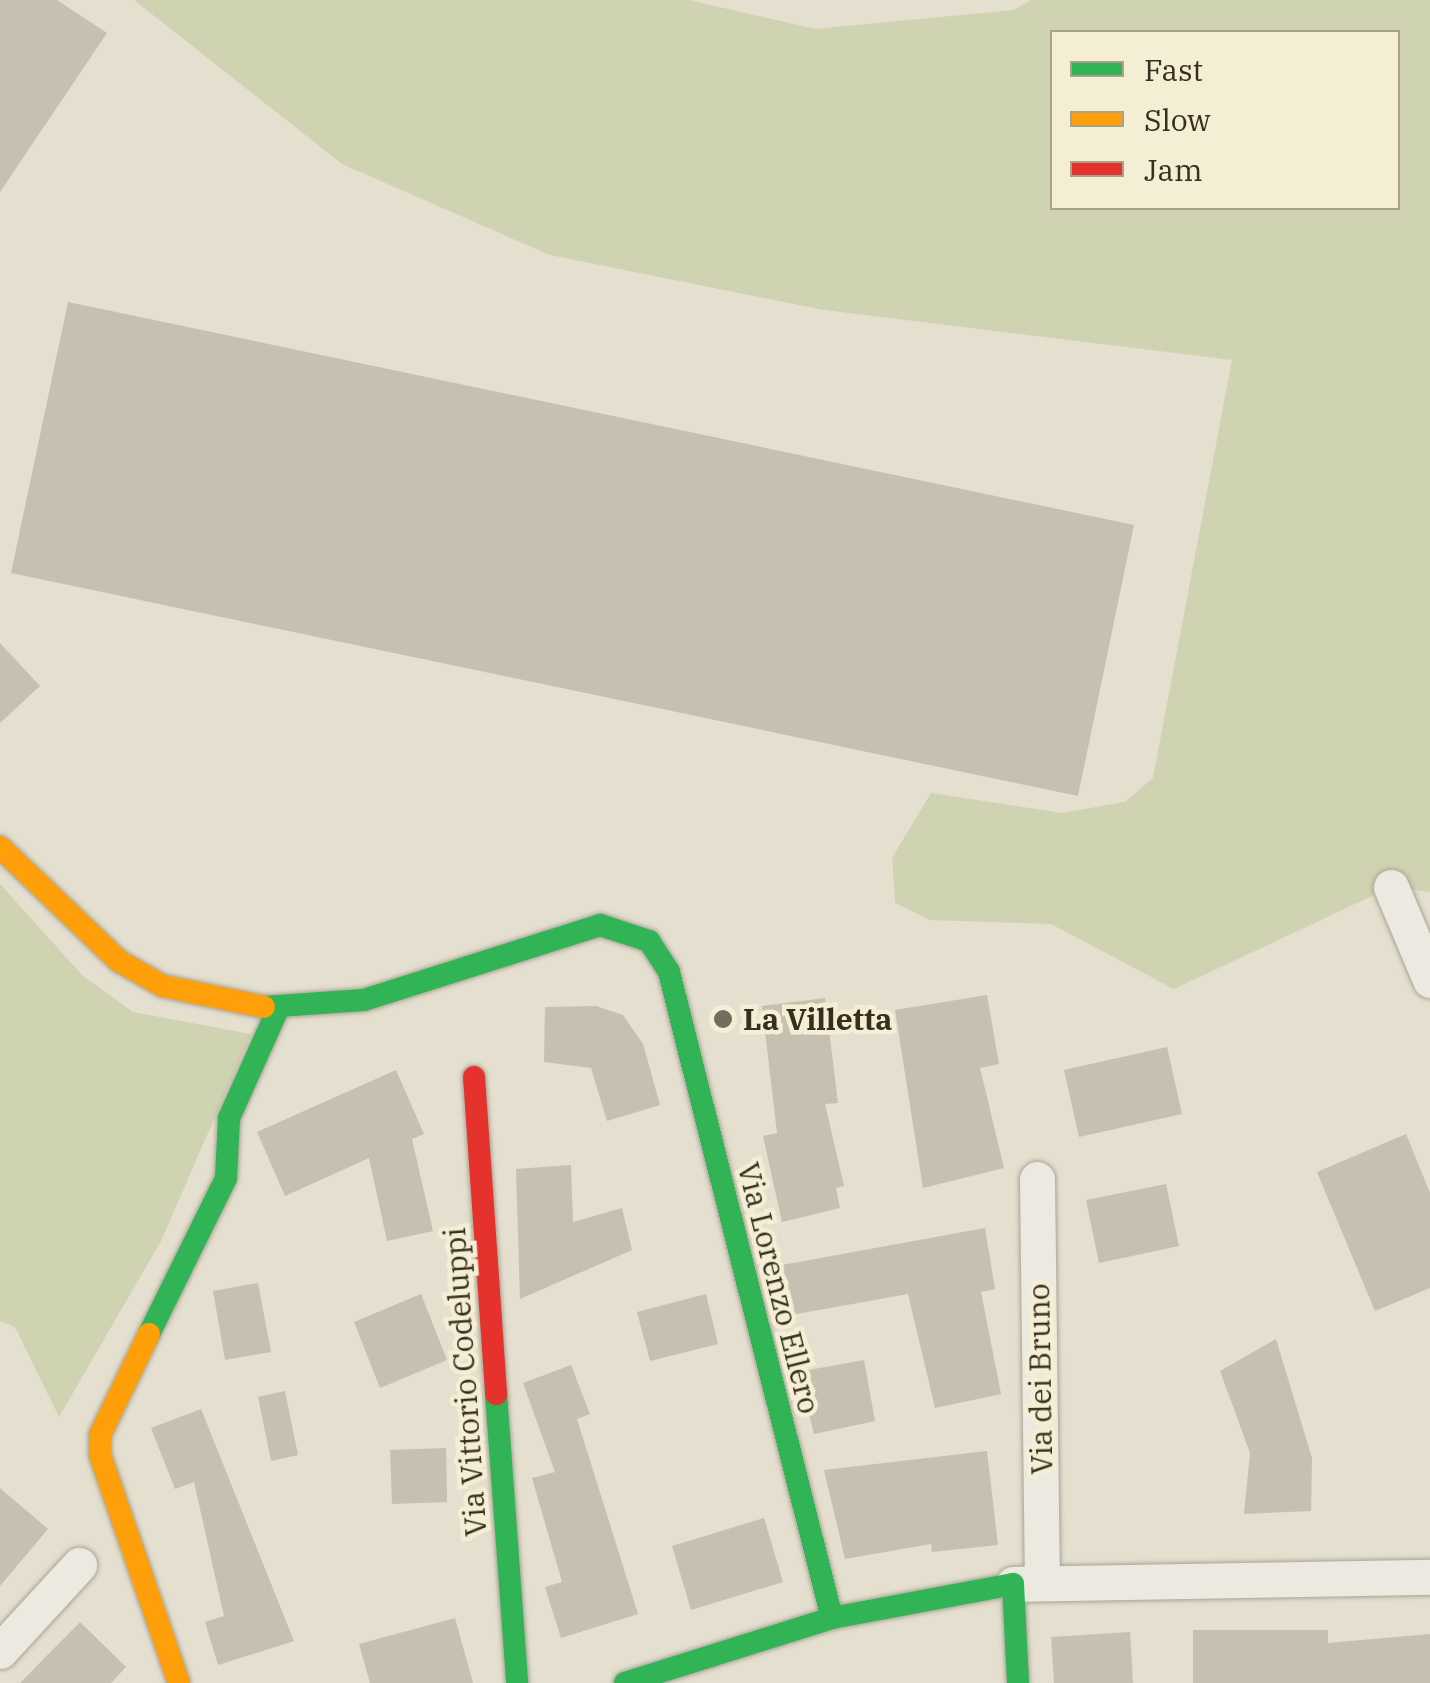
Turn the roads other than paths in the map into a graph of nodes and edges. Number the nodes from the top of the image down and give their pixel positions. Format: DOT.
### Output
graph roads {
  1 [pos="0,847"];
  2 [pos="1391,887"];
  3 [pos="1430,980"];
  4 [pos="278,1009"];
  5 [pos="474,1077"];
  6 [pos="1037,1179"];
  7 [pos="79,1565"];
  8 [pos="1430,1577"];
  9 [pos="1027,1581"];
  10 [pos="832,1618"];
  11 [pos="0,1651"];
  12 [pos="179,1683"];
  13 [pos="517,1683"];
  14 [pos="625,1683"];
  15 [pos="1018,1683"];
  1 -- 4 [label="street"];
  2 -- 3 [label="street"];
  4 -- 10 [label="street, Via Lorenzo Ellero"];
  4 -- 12 [label="street"];
  5 -- 13 [label="street, Via Vittorio Codeluppi"];
  6 -- 9 [label="street, Via dei Bruno"];
  7 -- 11 [label="street"];
  8 -- 9 [label="street"];
  9 -- 10 [label="street"];
  9 -- 15 [label="street, Via dei Bruno"];
  10 -- 14 [label="street"];
}
